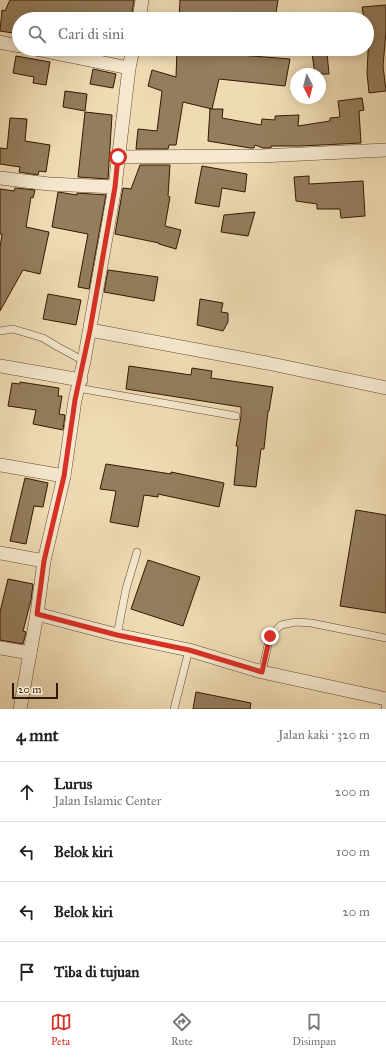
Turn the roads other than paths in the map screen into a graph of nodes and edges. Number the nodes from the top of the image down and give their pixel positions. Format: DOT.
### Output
graph roads {
  1 [pos="142,0"];
  2 [pos="140,12"];
  3 [pos="0,42"];
  4 [pos="12,45"];
  5 [pos="70,56"];
  6 [pos="132,56"];
  7 [pos="129,68"];
  8 [pos="386,150"];
  9 [pos="118,157"];
  10 [pos="0,178"];
  11 [pos="115,187"];
  12 [pos="90,330"];
  13 [pos="0,331"];
  14 [pos="84,361"];
  15 [pos="0,366"];
  16 [pos="79,384"];
  17 [pos="386,388"];
  18 [pos="236,416"];
  19 [pos="0,465"];
  20 [pos="64,476"];
  21 [pos="0,552"];
  22 [pos="137,552"];
  23 [pos="44,561"];
  24 [pos="37,614"];
  25 [pos="117,635"];
  26 [pos="386,638"];
  27 [pos="0,648"];
  28 [pos="189,650"];
  29 [pos="30,653"];
  30 [pos="262,672"];
  31 [pos="386,699"];
  32 [pos="386,702"];
  33 [pos="20,709"];
  34 [pos="174,709"];
  35 [pos="385,709"];
  1 -- 2 [label="street"];
  3 -- 4 [label="street"];
  5 -- 7 [label="street"];
  6 -- 7 [label="street"];
  7 -- 9 [label="street"];
  8 -- 9 [label="street"];
  9 -- 11 [label="street"];
  10 -- 11 [label="street"];
  11 -- 12 [label="street"];
  12 -- 14 [label="street"];
  12 -- 17 [label="street"];
  13 -- 14 [label="lane"];
  14 -- 16 [label="street"];
  15 -- 16 [label="street"];
  16 -- 18 [label="lane"];
  16 -- 20 [label="street"];
  19 -- 20 [label="street"];
  20 -- 23 [label="street"];
  21 -- 23 [label="street"];
  22 -- 25 [label="lane"];
  23 -- 24 [label="street"];
  24 -- 25 [label="street"];
  24 -- 29 [label="street"];
  25 -- 28 [label="street"];
  26 -- 30 [label="lane"];
  27 -- 29 [label="street"];
  28 -- 30 [label="street"];
  28 -- 34 [label="lane"];
  29 -- 33 [label="street"];
  30 -- 31 [label="street"];
  32 -- 35 [label="lane"];
}
